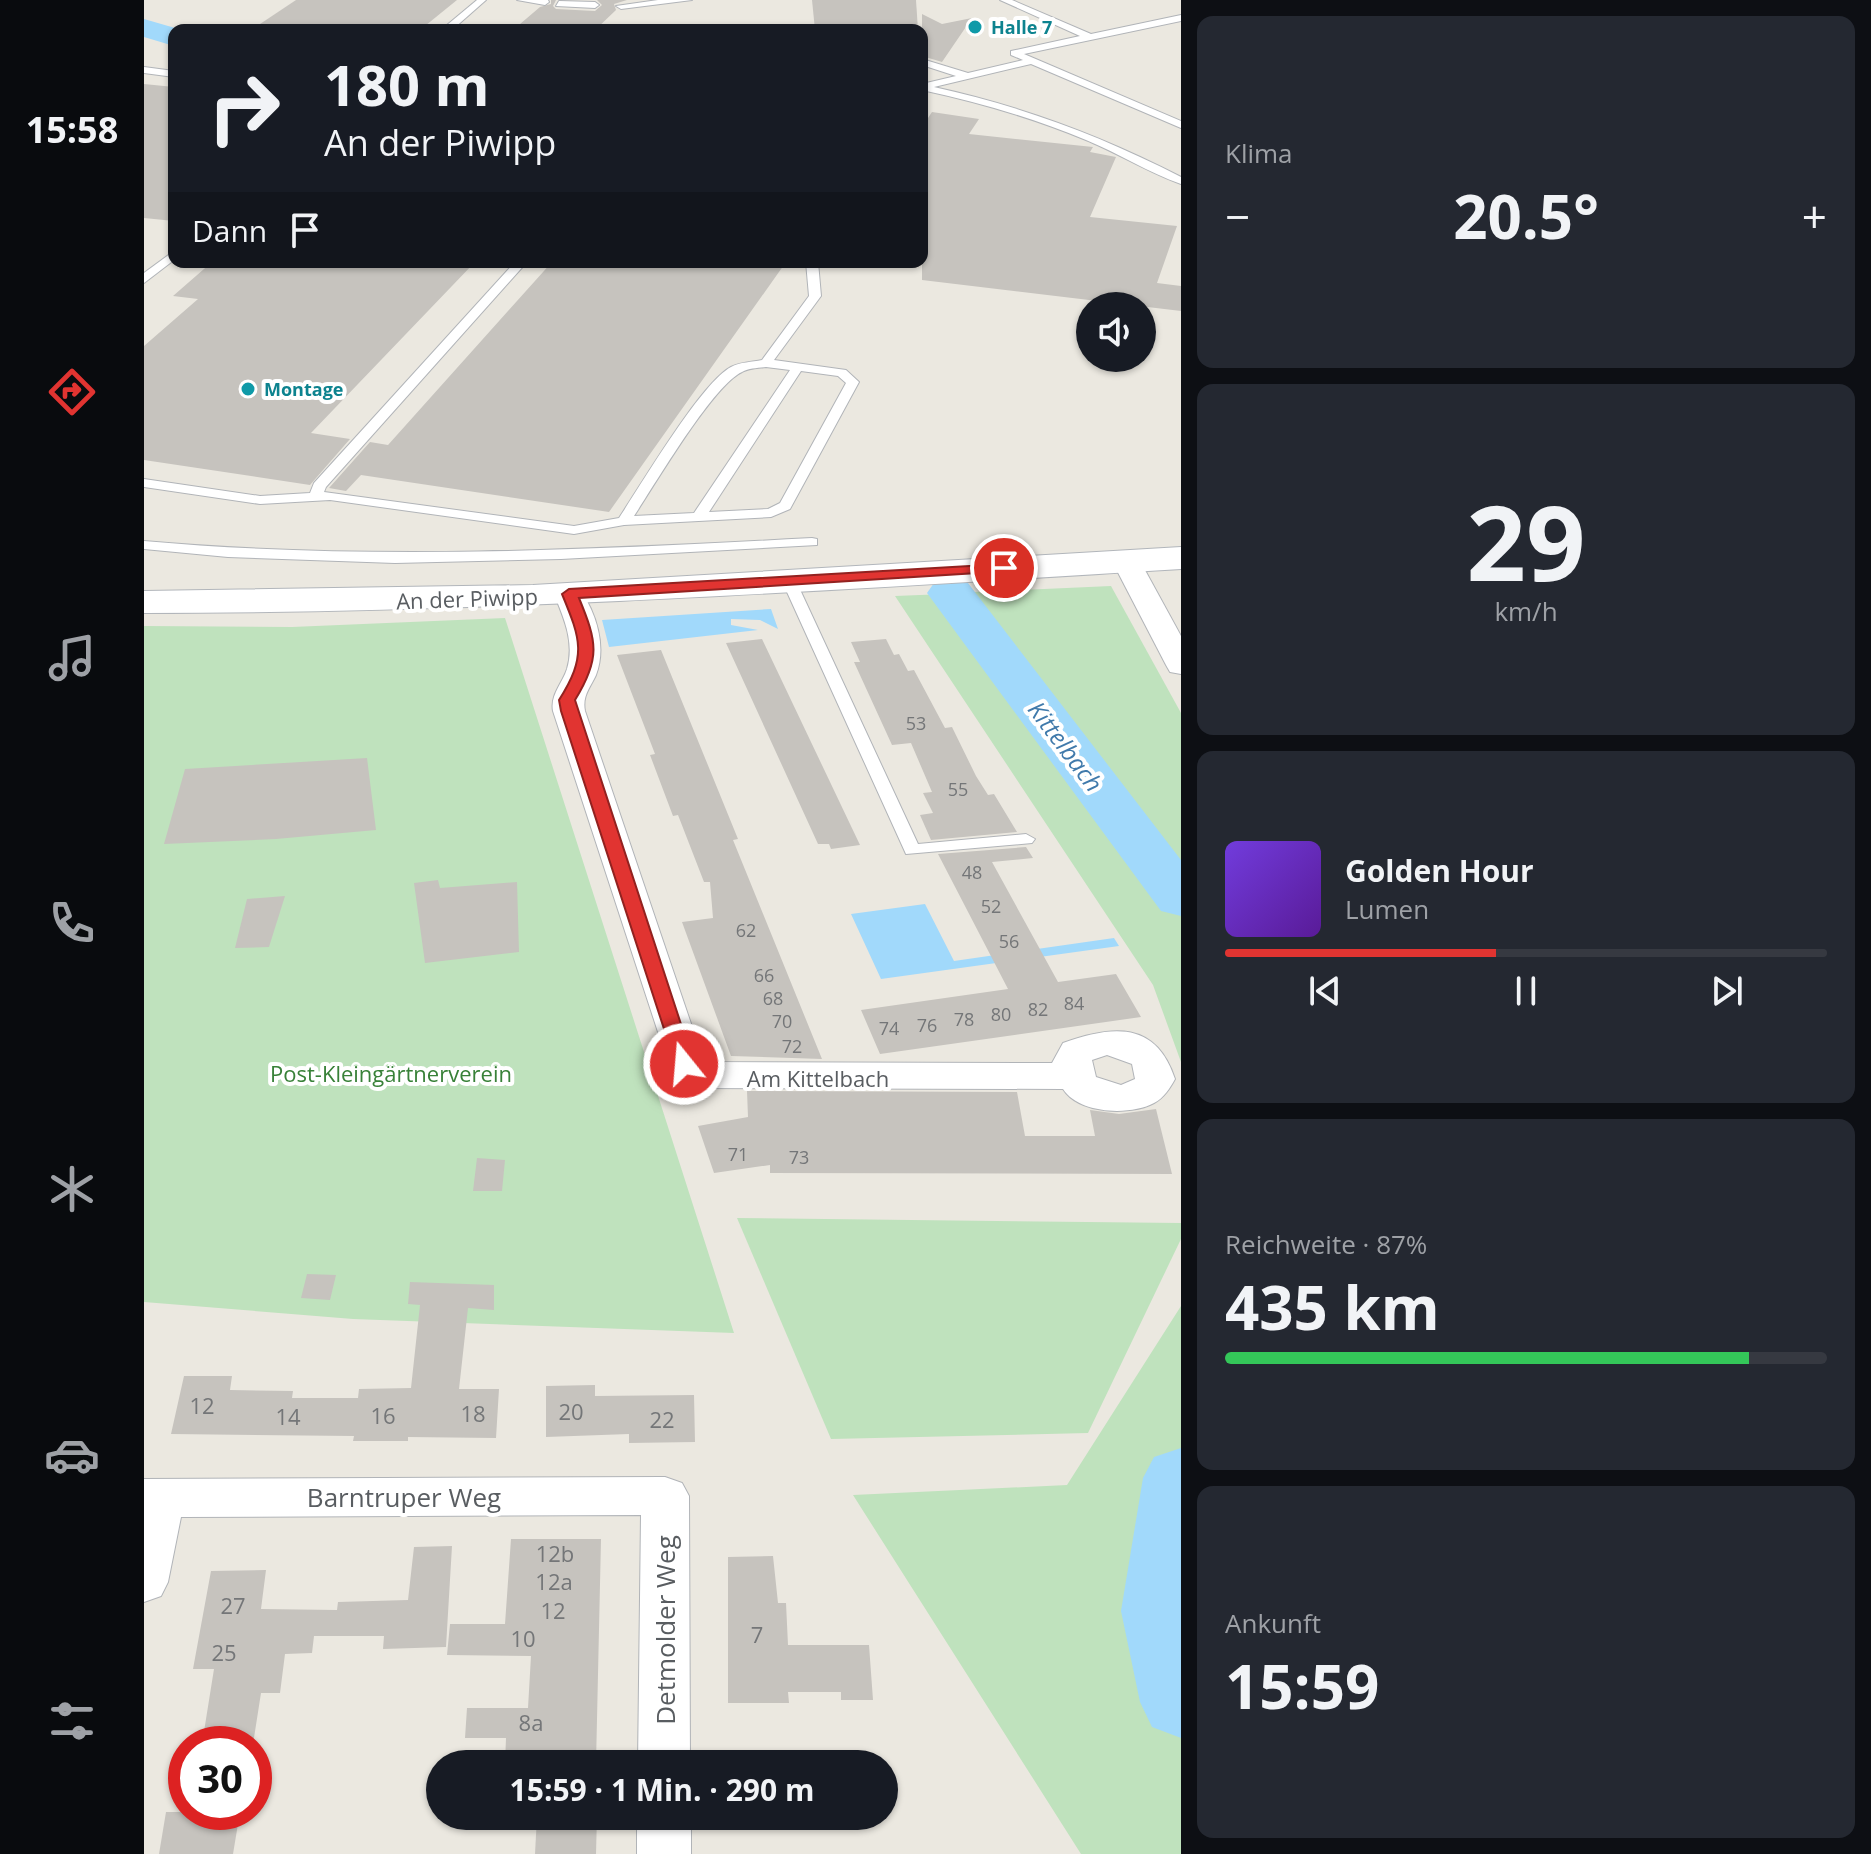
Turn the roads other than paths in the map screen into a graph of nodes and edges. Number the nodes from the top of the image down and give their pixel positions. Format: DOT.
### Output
graph roads {
  1 [pos="482,0"];
  2 [pos="521,0"];
  3 [pos="688,0"];
  4 [pos="1004,0"];
  5 [pos="545,2"];
  6 [pos="559,4"];
  7 [pos="595,5"];
  8 [pos="621,6"];
  9 [pos="1181,18"];
  10 [pos="453,24"];
  11 [pos="1090,37"];
  12 [pos="1032,61"];
  13 [pos="928,64"];
  14 [pos="144,70"];
  15 [pos="168,73"];
  16 [pos="967,76"];
  17 [pos="928,86"];
  18 [pos="928,88"];
  19 [pos="1181,125"];
  20 [pos="1181,181"];
  21 [pos="168,259"];
  22 [pos="516,268"];
  23 [pos="813,268"];
  24 [pos="144,279"];
  25 [pos="766,363"];
  26 [pos="797,368"];
  27 [pos="144,483"];
  28 [pos="316,497"];
  29 [pos="698,518"];
  30 [pos="624,521"];
  31 [pos="812,542"];
  32 [pos="144,545"];
  33 [pos="1181,558"];
  34 [pos="1126,561"];
  35 [pos="789,581"];
  36 [pos="569,594"];
  37 [pos="144,602"];
  38 [pos="1181,665"];
  39 [pos="1026,839"];
  40 [pos="1073,1076"];
  41 [pos="665,1496"];
  42 [pos="153,1498"];
  43 [pos="144,1582"];
  44 [pos="664,1750"];
  45 [pos="664,1830"];
  46 [pos="664,1854"];
  1 -- 10 [label="lane"];
  2 -- 5 [label="lane"];
  3 -- 8 [label="lane"];
  4 -- 11 [label="lane"];
  6 -- 7 [label="lane"];
  9 -- 11 [label="lane"];
  11 -- 12 [label="lane"];
  12 -- 16 [label="lane"];
  12 -- 19 [label="lane"];
  13 -- 16 [label="lane"];
  14 -- 15 [label="lane"];
  16 -- 17 [label="lane"];
  18 -- 20 [label="lane"];
  21 -- 24 [label="lane"];
  22 -- 28 [label="lane"];
  23 -- 25 [label="lane"];
  25 -- 26 [label="lane"];
  25 -- 30 [label="lane"];
  26 -- 29 [label="lane"];
  26 -- 29 [label="lane"];
  27 -- 28 [label="lane"];
  28 -- 30 [label="lane"];
  29 -- 30 [label="lane"];
  31 -- 32 [label="lane"];
  33 -- 34 [label="street, An der Piwipp"];
  34 -- 35 [label="street, An der Piwipp"];
  34 -- 38 [label="street"];
  35 -- 36 [label="street, An der Piwipp"];
  35 -- 39 [label="lane"];
  36 -- 37 [label="street, An der Piwipp"];
  36 -- 40 [label="street, Am Kittelbach"];
  41 -- 42 [label="street, Barntruper Weg"];
  41 -- 44 [label="street, Detmolder Weg"];
  42 -- 43 [label="street"];
  45 -- 46 [label="street"];
}
